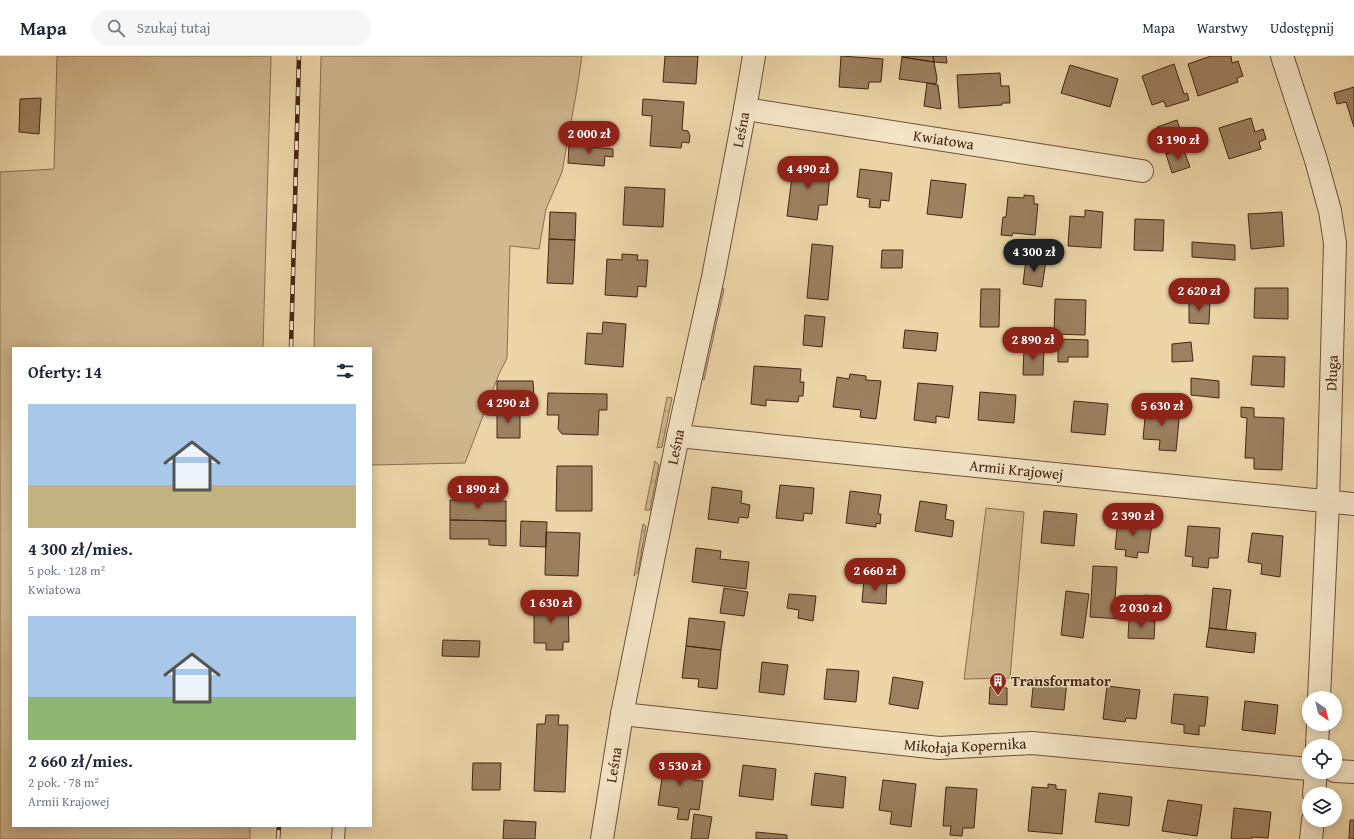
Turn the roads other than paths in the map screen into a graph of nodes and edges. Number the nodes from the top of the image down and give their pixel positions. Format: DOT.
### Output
graph roads {
  1 [pos="754,56"];
  2 [pos="1282,56"];
  3 [pos="745,110"];
  4 [pos="1142,171"];
  5 [pos="1345,242"];
  6 [pos="678,436"];
  7 [pos="1328,502"];
  8 [pos="1354,504"];
  9 [pos="1319,691"];
  10 [pos="622,714"];
  11 [pos="1302,768"];
  12 [pos="1342,771"];
  13 [pos="1354,772"];
  14 [pos="339,827"];
  15 [pos="1312,827"];
  16 [pos="338,839"];
  17 [pos="602,839"];
  18 [pos="1311,839"];
  1 -- 3 [label="street, Leśna"];
  2 -- 5 [label="street, Długa"];
  3 -- 4 [label="street, Kwiatowa"];
  3 -- 6 [label="street, Leśna"];
  5 -- 7 [label="street, Długa"];
  6 -- 7 [label="street, Armii Krajowej"];
  6 -- 10 [label="street, Leśna"];
  7 -- 8 [label="street, Armii Krajowej"];
  7 -- 9 [label="street, Długa"];
  10 -- 11 [label="street, Mikołaja Kopernika"];
  10 -- 17 [label="street, Leśna"];
  12 -- 13 [label="street"];
  14 -- 16 [label="lane"];
  15 -- 18 [label="street"];
}
